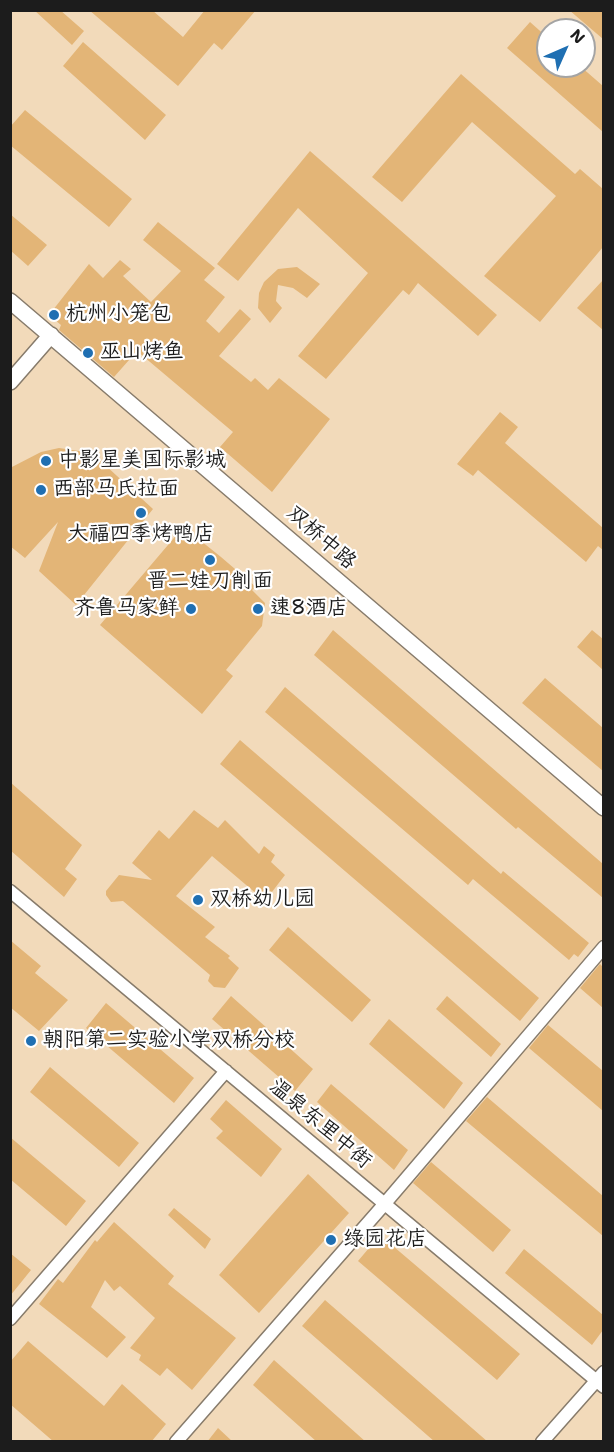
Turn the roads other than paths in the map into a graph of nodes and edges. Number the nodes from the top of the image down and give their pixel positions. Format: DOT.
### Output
graph roads {
  1 [pos="10,301"];
  2 [pos="51,335"];
  3 [pos="10,382"];
  4 [pos="603,808"];
  5 [pos="10,891"];
  6 [pos="603,947"];
  7 [pos="226,1071"];
  8 [pos="384,1203"];
  9 [pos="10,1319"];
  10 [pos="601,1380"];
  11 [pos="176,1442"];
  12 [pos="542,1442"];
  1 -- 2 [label="street, 双桥中路"];
  2 -- 3 [label="street"];
  2 -- 4 [label="street, 双桥中路"];
  5 -- 7 [label="street, 温泉东里中街"];
  6 -- 8 [label="street"];
  7 -- 8 [label="street, 温泉东里中街"];
  7 -- 9 [label="street"];
  8 -- 10 [label="street, 温泉东里中街"];
  8 -- 11 [label="street"];
  10 -- 12 [label="street"];
}
